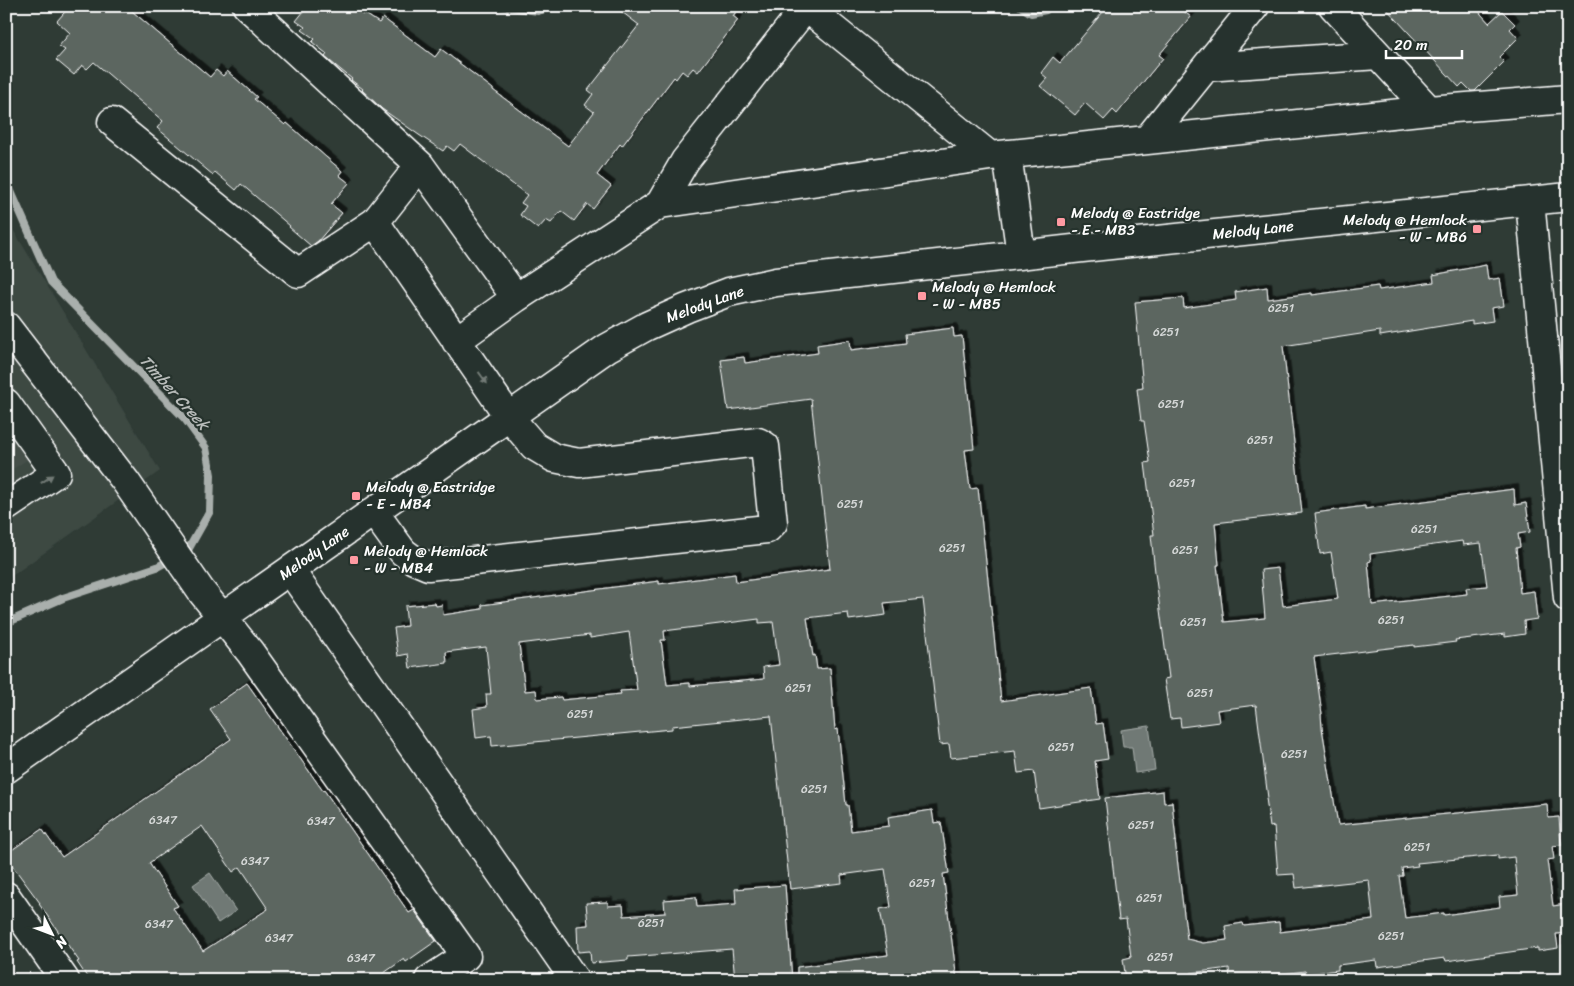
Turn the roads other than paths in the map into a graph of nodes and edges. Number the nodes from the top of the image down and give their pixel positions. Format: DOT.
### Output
graph roads {
  1 [pos="247,6"];
  2 [pos="806,6"];
  3 [pos="1255,6"];
  4 [pos="1333,6"];
  5 [pos="1378,55"];
  6 [pos="1206,67"];
  7 [pos="1568,99"];
  8 [pos="1429,110"];
  9 [pos="112,122"];
  10 [pos="1147,140"];
  11 [pos="998,155"];
  12 [pos="420,165"];
  13 [pos="1568,197"];
  14 [pos="1530,201"];
  15 [pos="660,204"];
  16 [pos="375,222"];
  17 [pos="1021,255"];
  18 [pos="516,298"];
  19 [pos="6,326"];
  20 [pos="456,341"];
  21 [pos="6,403"];
  22 [pos="509,417"];
  23 [pos="6,506"];
  24 [pos="374,512"];
  25 [pos="290,570"];
  26 [pos="1568,598"];
  27 [pos="222,618"];
  28 [pos="6,769"];
  29 [pos="6,896"];
  30 [pos="65,980"];
  31 [pos="429,980"];
  32 [pos="574,980"];
  1 -- 12 [label="street"];
  2 -- 11 [label="street"];
  2 -- 15 [label="street"];
  3 -- 6 [label="street"];
  4 -- 5 [label="street"];
  5 -- 6 [label="street"];
  5 -- 8 [label="street"];
  6 -- 10 [label="street"];
  7 -- 8 [label="street"];
  8 -- 10 [label="street"];
  9 -- 16 [label="street"];
  10 -- 11 [label="street"];
  11 -- 15 [label="street"];
  11 -- 17 [label="street"];
  12 -- 16 [label="street"];
  12 -- 18 [label="street"];
  13 -- 14 [label="street, Melody Lane"];
  14 -- 17 [label="street, Melody Lane"];
  14 -- 26 [label="street"];
  15 -- 18 [label="street"];
  16 -- 20 [label="street"];
  17 -- 22 [label="street, Melody Lane"];
  18 -- 20 [label="street"];
  19 -- 27 [label="street"];
  20 -- 22 [label="street, one-way"];
  23 -- 21 [label="street, one-way"];
  22 -- 24 [label="street, Melody Lane"];
  22 -- 24 [label="street"];
  24 -- 25 [label="street, Melody Lane"];
  25 -- 27 [label="street, Melody Lane"];
  25 -- 32 [label="street"];
  27 -- 28 [label="street, Melody Lane"];
  27 -- 31 [label="street"];
  29 -- 30 [label="street"];
}
